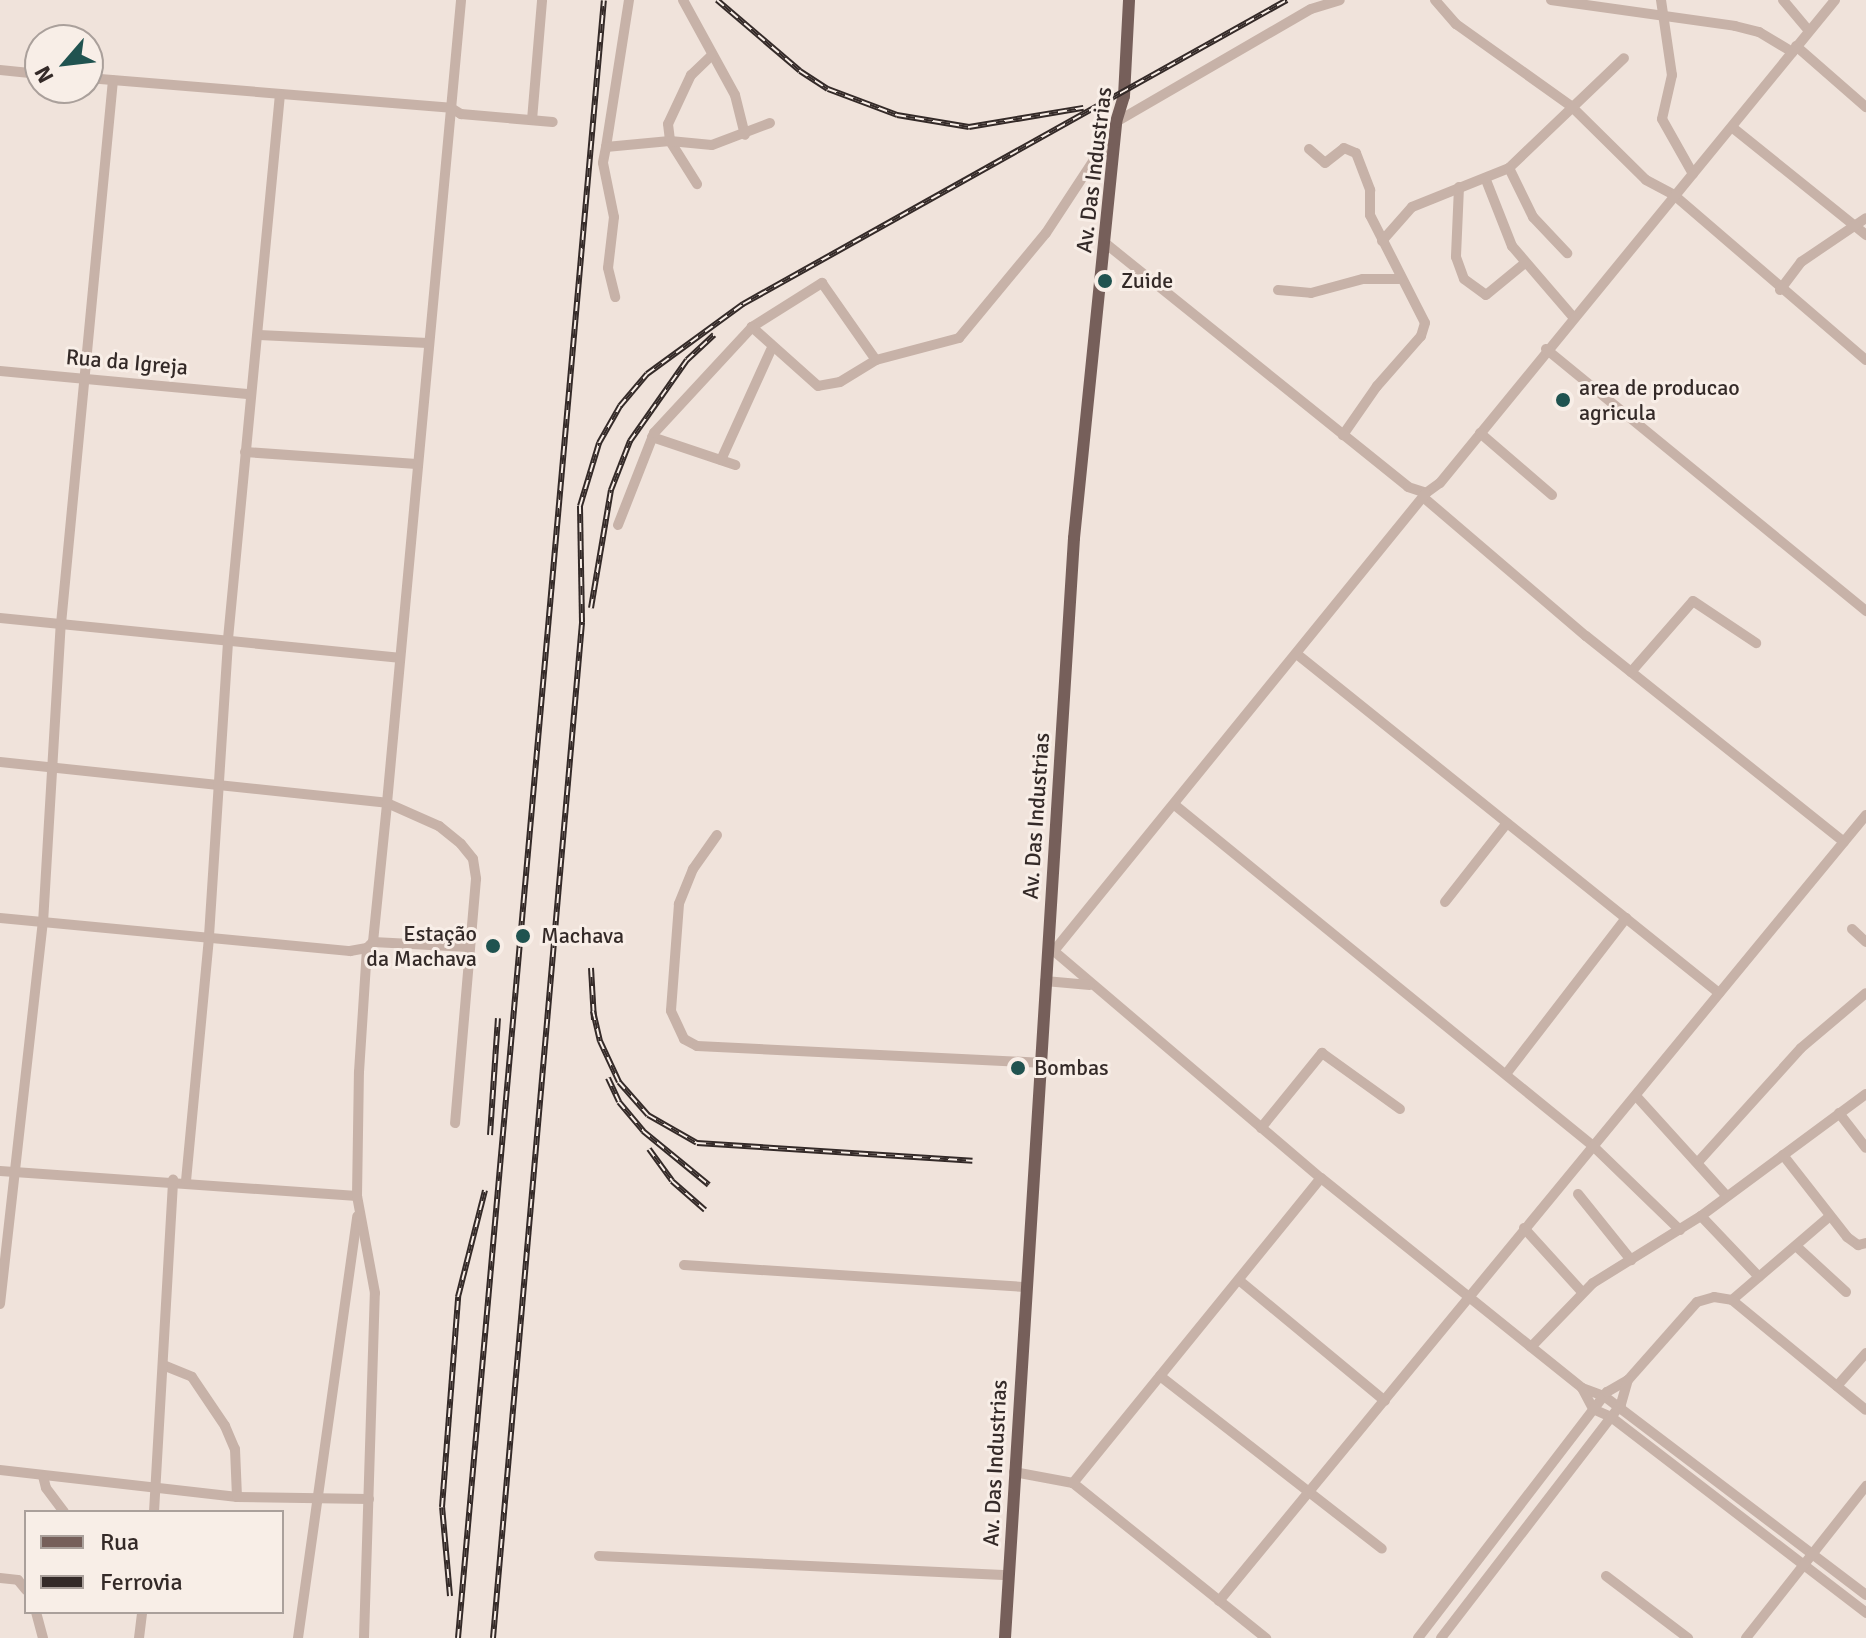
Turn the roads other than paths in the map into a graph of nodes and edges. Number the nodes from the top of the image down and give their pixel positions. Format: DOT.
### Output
graph roads {
  1 [pos="461,0"];
  2 [pos="542,0"];
  3 [pos="629,0"];
  4 [pos="683,0"];
  5 [pos="1129,0"];
  6 [pos="1340,0"];
  7 [pos="1435,0"];
  8 [pos="1551,0"];
  9 [pos="1661,0"];
  10 [pos="1783,0"];
  11 [pos="1835,0"];
  12 [pos="1661,17"];
  13 [pos="1809,31"];
  14 [pos="1794,49"];
  15 [pos="711,56"];
  16 [pos="1624,58"];
  17 [pos="0,70"];
  18 [pos="24,72"];
  19 [pos="104,79"];
  20 [pos="113,80"];
  21 [pos="280,94"];
  22 [pos="1571,106"];
  23 [pos="1866,107"];
  24 [pos="451,108"];
  25 [pos="532,120"];
  26 [pos="553,122"];
  27 [pos="1116,122"];
  28 [pos="770,123"];
  29 [pos="1733,128"];
  30 [pos="745,135"];
  31 [pos="670,141"];
  32 [pos="1114,144"];
  33 [pos="606,147"];
  34 [pos="1309,149"];
  35 [pos="1509,168"];
  36 [pos="1693,174"];
  37 [pos="1486,180"];
  38 [pos="697,184"];
  39 [pos="1459,187"];
  40 [pos="1674,195"];
  41 [pos="1866,218"];
  42 [pos="1853,225"];
  43 [pos="1866,235"];
  44 [pos="1382,241"];
  45 [pos="1105,243"];
  46 [pos="1567,253"];
  47 [pos="1525,263"];
  48 [pos="1400,279"];
  49 [pos="1278,290"];
  50 [pos="1780,290"];
  51 [pos="615,297"];
  52 [pos="1573,317"];
  53 [pos="752,327"];
  54 [pos="259,335"];
  55 [pos="428,343"];
  56 [pos="1546,349"];
  57 [pos="771,350"];
  58 [pos="876,360"];
  59 [pos="1866,360"];
  60 [pos="0,371"];
  61 [pos="84,378"];
  62 [pos="250,394"];
  63 [pos="1480,433"];
  64 [pos="1343,435"];
  65 [pos="652,437"];
  66 [pos="245,452"];
  67 [pos="721,460"];
  68 [pos="417,464"];
  69 [pos="735,465"];
  70 [pos="1424,495"];
  71 [pos="1552,495"];
  72 [pos="618,525"];
  73 [pos="1866,611"];
  74 [pos="0,618"];
  75 [pos="61,624"];
  76 [pos="228,639"];
  77 [pos="1756,643"];
  78 [pos="1298,655"];
  79 [pos="399,658"];
  80 [pos="1631,672"];
  81 [pos="0,762"];
  82 [pos="51,768"];
  83 [pos="218,782"];
  84 [pos="387,803"];
  85 [pos="1176,806"];
  86 [pos="1866,815"];
  87 [pos="1507,823"];
  88 [pos="717,835"];
  89 [pos="1844,842"];
  90 [pos="1445,902"];
  91 [pos="0,918"];
  92 [pos="1626,918"];
  93 [pos="43,923"];
  94 [pos="1852,929"];
  95 [pos="209,936"];
  96 [pos="1866,942"];
  97 [pos="370,945"];
  98 [pos="469,947"];
  99 [pos="1050,949"];
  100 [pos="1045,981"];
  101 [pos="1092,985"];
  102 [pos="1719,993"];
  103 [pos="1866,993"];
  104 [pos="1040,1063"];
  105 [pos="1506,1074"];
  106 [pos="1866,1094"];
  107 [pos="1637,1097"];
  108 [pos="1400,1109"];
  109 [pos="1839,1113"];
  110 [pos="455,1123"];
  111 [pos="1261,1128"];
  112 [pos="1593,1146"];
  113 [pos="1866,1148"];
  114 [pos="1783,1155"];
  115 [pos="1699,1161"];
  116 [pos="0,1171"];
  117 [pos="18,1173"];
  118 [pos="1321,1178"];
  119 [pos="173,1180"];
  120 [pos="186,1181"];
  121 [pos="1578,1194"];
  122 [pos="1726,1195"];
  123 [pos="358,1202"];
  124 [pos="1701,1216"];
  125 [pos="1830,1216"];
  126 [pos="1524,1228"];
  127 [pos="1680,1230"];
  128 [pos="1866,1243"];
  129 [pos="1796,1246"];
  130 [pos="1631,1260"];
  131 [pos="684,1265"];
  132 [pos="1759,1277"];
  133 [pos="1240,1281"];
  134 [pos="1026,1287"];
  135 [pos="1582,1292"];
  136 [pos="1846,1292"];
  137 [pos="1467,1296"];
  138 [pos="1732,1300"];
  139 [pos="0,1304"];
  140 [pos="1531,1347"];
  141 [pos="1866,1353"];
  142 [pos="163,1365"];
  143 [pos="1160,1376"];
  144 [pos="1628,1380"];
  145 [pos="1837,1386"];
  146 [pos="1582,1388"];
  147 [pos="1604,1396"];
  148 [pos="1385,1401"];
  149 [pos="1619,1407"];
  150 [pos="1593,1409"];
  151 [pos="1866,1410"];
  152 [pos="1611,1417"];
  153 [pos="1570,1439"];
  154 [pos="1585,1451"];
  155 [pos="0,1470"];
  156 [pos="1014,1472"];
  157 [pos="43,1476"];
  158 [pos="1073,1483"];
  159 [pos="157,1485"];
  160 [pos="1866,1486"];
  161 [pos="1311,1494"];
  162 [pos="322,1495"];
  163 [pos="237,1497"];
  164 [pos="369,1499"];
  165 [pos="62,1510"];
  166 [pos="154,1510"];
  167 [pos="1499,1532"];
  168 [pos="1514,1543"];
  169 [pos="1382,1549"];
  170 [pos="1813,1554"];
  171 [pos="599,1556"];
  172 [pos="1804,1566"];
  173 [pos="1009,1575"];
  174 [pos="1606,1576"];
  175 [pos="0,1578"];
  176 [pos="24,1588"];
  177 [pos="1866,1595"];
  178 [pos="1219,1601"];
  179 [pos="1866,1613"];
  180 [pos="37,1614"];
  181 [pos="142,1614"];
  182 [pos="43,1638"];
  183 [pos="139,1638"];
  184 [pos="298,1638"];
  185 [pos="364,1638"];
  186 [pos="1005,1638"];
  187 [pos="1266,1638"];
  188 [pos="1418,1638"];
  189 [pos="1441,1638"];
  190 [pos="1688,1638"];
  191 [pos="1746,1638"];
  1 -- 24 [label="street"];
  2 -- 25 [label="street"];
  3 -- 33 [label="street"];
  4 -- 15 [label="street"];
  5 -- 27 [label="main road, Av. Das Industrias"];
  6 -- 27 [label="street"];
  7 -- 22 [label="street"];
  8 -- 12 [label="street"];
  9 -- 12 [label="street"];
  10 -- 13 [label="street"];
  11 -- 13 [label="street"];
  12 -- 14 [label="street"];
  12 -- 36 [label="street"];
  13 -- 14 [label="street"];
  14 -- 23 [label="street"];
  14 -- 29 [label="street"];
  15 -- 30 [label="street"];
  15 -- 31 [label="street"];
  16 -- 22 [label="street"];
  17 -- 18 [label="street"];
  19 -- 20 [label="street"];
  20 -- 21 [label="street"];
  20 -- 61 [label="street"];
  21 -- 24 [label="street"];
  21 -- 54 [label="street"];
  22 -- 35 [label="street"];
  22 -- 40 [label="street"];
  24 -- 25 [label="street"];
  24 -- 55 [label="street"];
  25 -- 26 [label="street"];
  27 -- 32 [label="main road, Av. Das Industrias"];
  28 -- 30 [label="street"];
  29 -- 36 [label="street"];
  29 -- 42 [label="street"];
  30 -- 31 [label="street"];
  31 -- 33 [label="street"];
  31 -- 38 [label="street"];
  32 -- 45 [label="main road, Av. Das Industrias"];
  32 -- 58 [label="street"];
  33 -- 51 [label="street"];
  34 -- 44 [label="street"];
  35 -- 37 [label="street"];
  35 -- 46 [label="street"];
  36 -- 40 [label="street"];
  37 -- 39 [label="street"];
  37 -- 47 [label="street"];
  39 -- 44 [label="street"];
  39 -- 47 [label="street"];
  40 -- 50 [label="street"];
  40 -- 52 [label="street"];
  41 -- 42 [label="street"];
  42 -- 43 [label="street"];
  42 -- 50 [label="street"];
  44 -- 48 [label="street"];
  45 -- 64 [label="street"];
  45 -- 99 [label="main road, Av. Das Industrias"];
  47 -- 52 [label="street"];
  48 -- 49 [label="street"];
  48 -- 64 [label="street"];
  50 -- 59 [label="street"];
  52 -- 56 [label="street"];
  53 -- 57 [label="street"];
  53 -- 58 [label="street"];
  53 -- 65 [label="street"];
  54 -- 55 [label="street"];
  54 -- 62 [label="street"];
  55 -- 68 [label="street"];
  56 -- 63 [label="street"];
  56 -- 73 [label="street"];
  57 -- 58 [label="street"];
  57 -- 67 [label="street"];
  60 -- 61 [label="street, Rua da Igreja"];
  61 -- 62 [label="street, Rua da Igreja"];
  61 -- 75 [label="street"];
  62 -- 66 [label="street"];
  63 -- 70 [label="street"];
  63 -- 71 [label="street"];
  64 -- 70 [label="street"];
  65 -- 67 [label="street"];
  65 -- 72 [label="street"];
  66 -- 68 [label="street"];
  66 -- 76 [label="street"];
  67 -- 69 [label="street"];
  68 -- 79 [label="street"];
  70 -- 78 [label="street"];
  70 -- 80 [label="street"];
  74 -- 75 [label="street"];
  75 -- 76 [label="street"];
  75 -- 82 [label="street"];
  76 -- 79 [label="street"];
  76 -- 83 [label="street"];
  77 -- 80 [label="street"];
  78 -- 85 [label="street"];
  78 -- 87 [label="street"];
  79 -- 84 [label="street"];
  80 -- 89 [label="street"];
  81 -- 82 [label="street"];
  82 -- 83 [label="street"];
  82 -- 93 [label="street"];
  83 -- 84 [label="street"];
  83 -- 95 [label="street"];
  84 -- 97 [label="street"];
  84 -- 98 [label="street"];
  85 -- 99 [label="street"];
  85 -- 105 [label="street"];
  86 -- 89 [label="street"];
  87 -- 90 [label="street"];
  87 -- 92 [label="street"];
  88 -- 104 [label="street"];
  89 -- 102 [label="street"];
  91 -- 93 [label="street"];
  92 -- 102 [label="street"];
  92 -- 105 [label="street"];
  93 -- 95 [label="street"];
  93 -- 117 [label="street"];
  94 -- 96 [label="street"];
  95 -- 97 [label="street"];
  95 -- 120 [label="street"];
  97 -- 98 [label="street"];
  97 -- 123 [label="street"];
  98 -- 110 [label="street"];
  99 -- 100 [label="main road, Av. Das Industrias"];
  99 -- 101 [label="street"];
  100 -- 101 [label="street"];
  100 -- 104 [label="main road, Av. Das Industrias"];
  101 -- 111 [label="street"];
  102 -- 107 [label="street"];
  103 -- 115 [label="street"];
  104 -- 134 [label="main road, Av. Das Industrias"];
  105 -- 112 [label="street"];
  106 -- 109 [label="street"];
  107 -- 112 [label="street"];
  107 -- 115 [label="street"];
  108 -- 111 [label="street"];
  109 -- 113 [label="street"];
  109 -- 114 [label="street"];
  111 -- 118 [label="street"];
  112 -- 126 [label="street"];
  112 -- 127 [label="street"];
  114 -- 122 [label="street"];
  114 -- 125 [label="street"];
  115 -- 122 [label="street"];
  116 -- 117 [label="street"];
  117 -- 119 [label="street"];
  117 -- 139 [label="street"];
  118 -- 133 [label="street"];
  118 -- 137 [label="street"];
  119 -- 120 [label="street"];
  119 -- 142 [label="street"];
  120 -- 123 [label="street"];
  121 -- 130 [label="street"];
  122 -- 124 [label="street"];
  123 -- 162 [label="street"];
  123 -- 164 [label="street"];
  124 -- 127 [label="street"];
  124 -- 132 [label="street"];
  125 -- 128 [label="street"];
  125 -- 129 [label="street"];
  126 -- 135 [label="street"];
  126 -- 137 [label="street"];
  127 -- 130 [label="street"];
  129 -- 132 [label="street"];
  129 -- 136 [label="street"];
  130 -- 135 [label="street"];
  131 -- 134 [label="street"];
  132 -- 138 [label="street"];
  133 -- 143 [label="street"];
  133 -- 148 [label="street"];
  134 -- 156 [label="main road, Av. Das Industrias"];
  135 -- 140 [label="street"];
  137 -- 140 [label="street"];
  137 -- 148 [label="street"];
  138 -- 144 [label="street"];
  138 -- 145 [label="street"];
  140 -- 146 [label="street"];
  141 -- 145 [label="street"];
  142 -- 159 [label="street"];
  142 -- 163 [label="street"];
  143 -- 158 [label="street"];
  143 -- 161 [label="street"];
  144 -- 147 [label="street"];
  144 -- 149 [label="street"];
  145 -- 151 [label="street"];
  146 -- 147 [label="street"];
  146 -- 150 [label="street"];
  147 -- 149 [label="street"];
  147 -- 150 [label="street"];
  148 -- 161 [label="street"];
  149 -- 152 [label="street"];
  149 -- 170 [label="street"];
  150 -- 152 [label="street"];
  150 -- 153 [label="street"];
  152 -- 154 [label="street"];
  152 -- 172 [label="street"];
  153 -- 154 [label="street"];
  153 -- 167 [label="street"];
  154 -- 168 [label="street"];
  155 -- 157 [label="street"];
  156 -- 158 [label="street"];
  156 -- 173 [label="main road, Av. Das Industrias"];
  157 -- 159 [label="street"];
  157 -- 165 [label="street"];
  158 -- 178 [label="street"];
  159 -- 163 [label="street"];
  159 -- 166 [label="street"];
  160 -- 170 [label="street"];
  161 -- 169 [label="street"];
  161 -- 178 [label="street"];
  162 -- 163 [label="street"];
  162 -- 164 [label="street"];
  162 -- 184 [label="street"];
  164 -- 185 [label="street"];
  167 -- 168 [label="street"];
  167 -- 188 [label="street"];
  168 -- 189 [label="street"];
  170 -- 172 [label="street"];
  170 -- 177 [label="street"];
  171 -- 173 [label="street"];
  172 -- 179 [label="street"];
  172 -- 191 [label="street"];
  173 -- 186 [label="main road, Av. Das Industrias"];
  174 -- 190 [label="street"];
  175 -- 176 [label="street"];
  178 -- 187 [label="street"];
  180 -- 182 [label="street"];
  181 -- 183 [label="street"];
}
